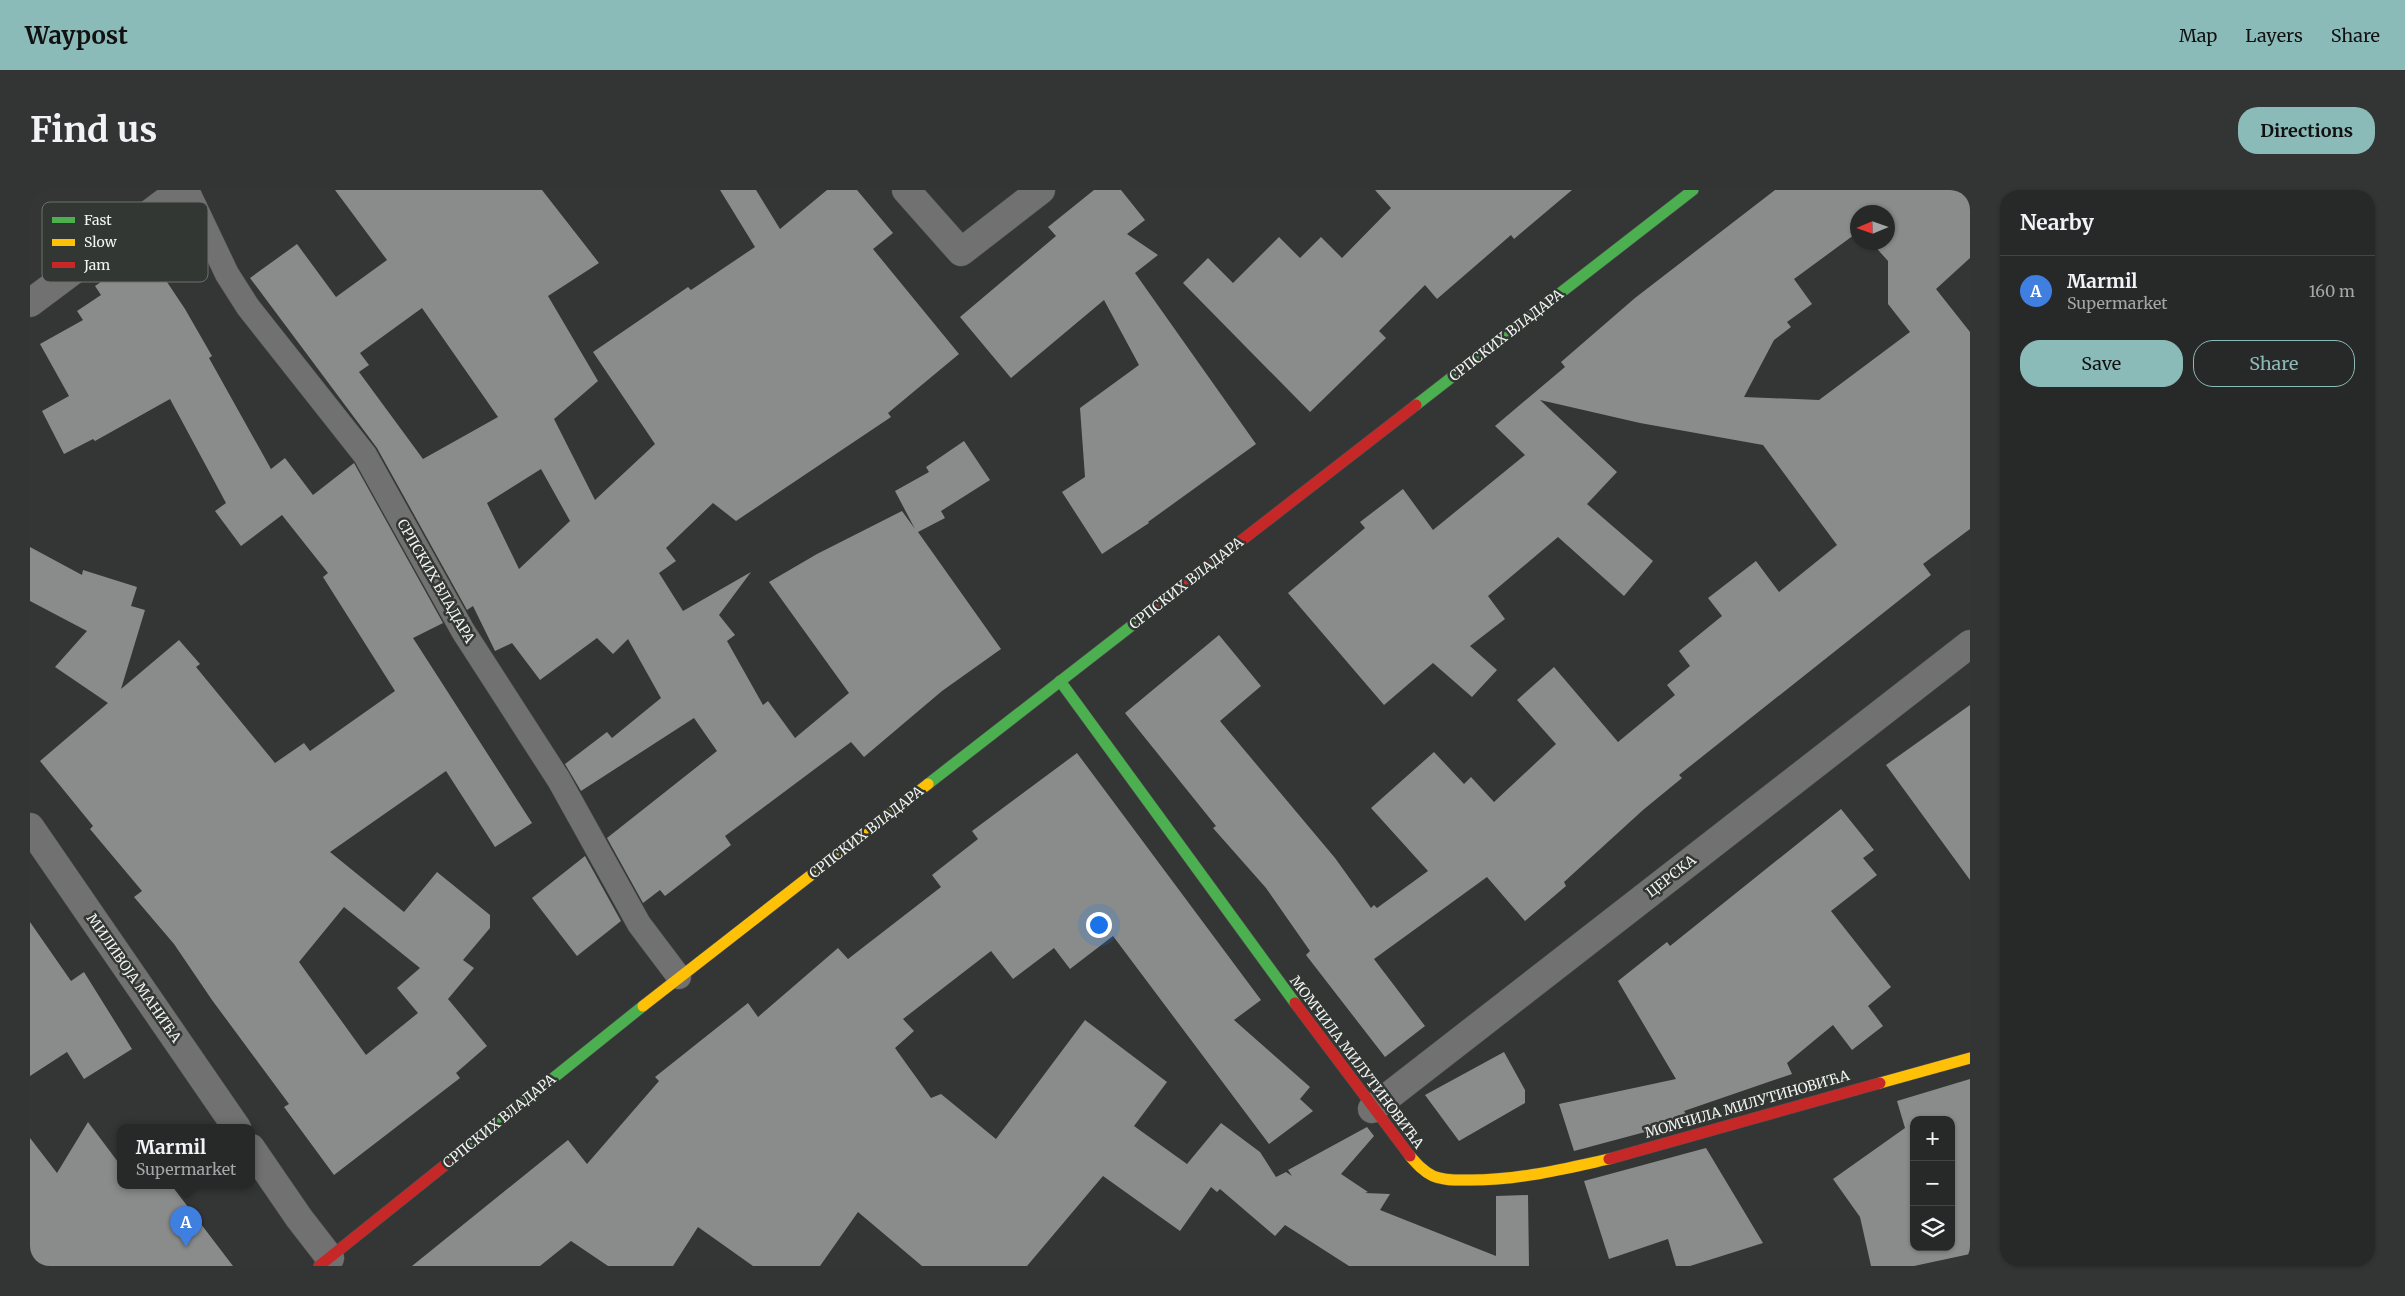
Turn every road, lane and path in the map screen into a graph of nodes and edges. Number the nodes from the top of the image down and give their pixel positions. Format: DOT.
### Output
graph roads {
  1 [pos="181,190"];
  2 [pos="188,190"];
  3 [pos="906,190"];
  4 [pos="1041,190"];
  5 [pos="1693,190"];
  6 [pos="165,202"];
  7 [pos="194,202"];
  8 [pos="208,233"];
  9 [pos="58,282"];
  10 [pos="30,303"];
  11 [pos="1970,644"];
  12 [pos="1060,681"];
  13 [pos="30,827"];
  14 [pos="679,977"];
  15 [pos="1970,1058"];
  16 [pos="1372,1109"];
  17 [pos="234,1124"];
  18 [pos="255,1154"];
  19 [pos="324,1262"];
  1 -- 6 [label="street"];
  2 -- 7 [label="lane, СРПСКИХ ВЛАДАРА"];
  3 -- 4 [label="street"];
  5 -- 12 [label="main road, СРПСКИХ ВЛАДАРА"];
  8 -- 14 [label="lane, СРПСКИХ ВЛАДАРА"];
  9 -- 10 [label="street"];
  11 -- 16 [label="street, ЦЕРСКА"];
  12 -- 14 [label="main road, СРПСКИХ ВЛАДАРА"];
  12 -- 16 [label="main road, МОМЧИЛА МИЛУТИНОВИЋА"];
  13 -- 17 [label="street, МИЛИВОЈА МАНИЋА"];
  14 -- 19 [label="main road, СРПСКИХ ВЛАДАРА"];
  15 -- 16 [label="main road, МОМЧИЛА МИЛУТИНОВИЋА"];
  18 -- 19 [label="street"];
}
